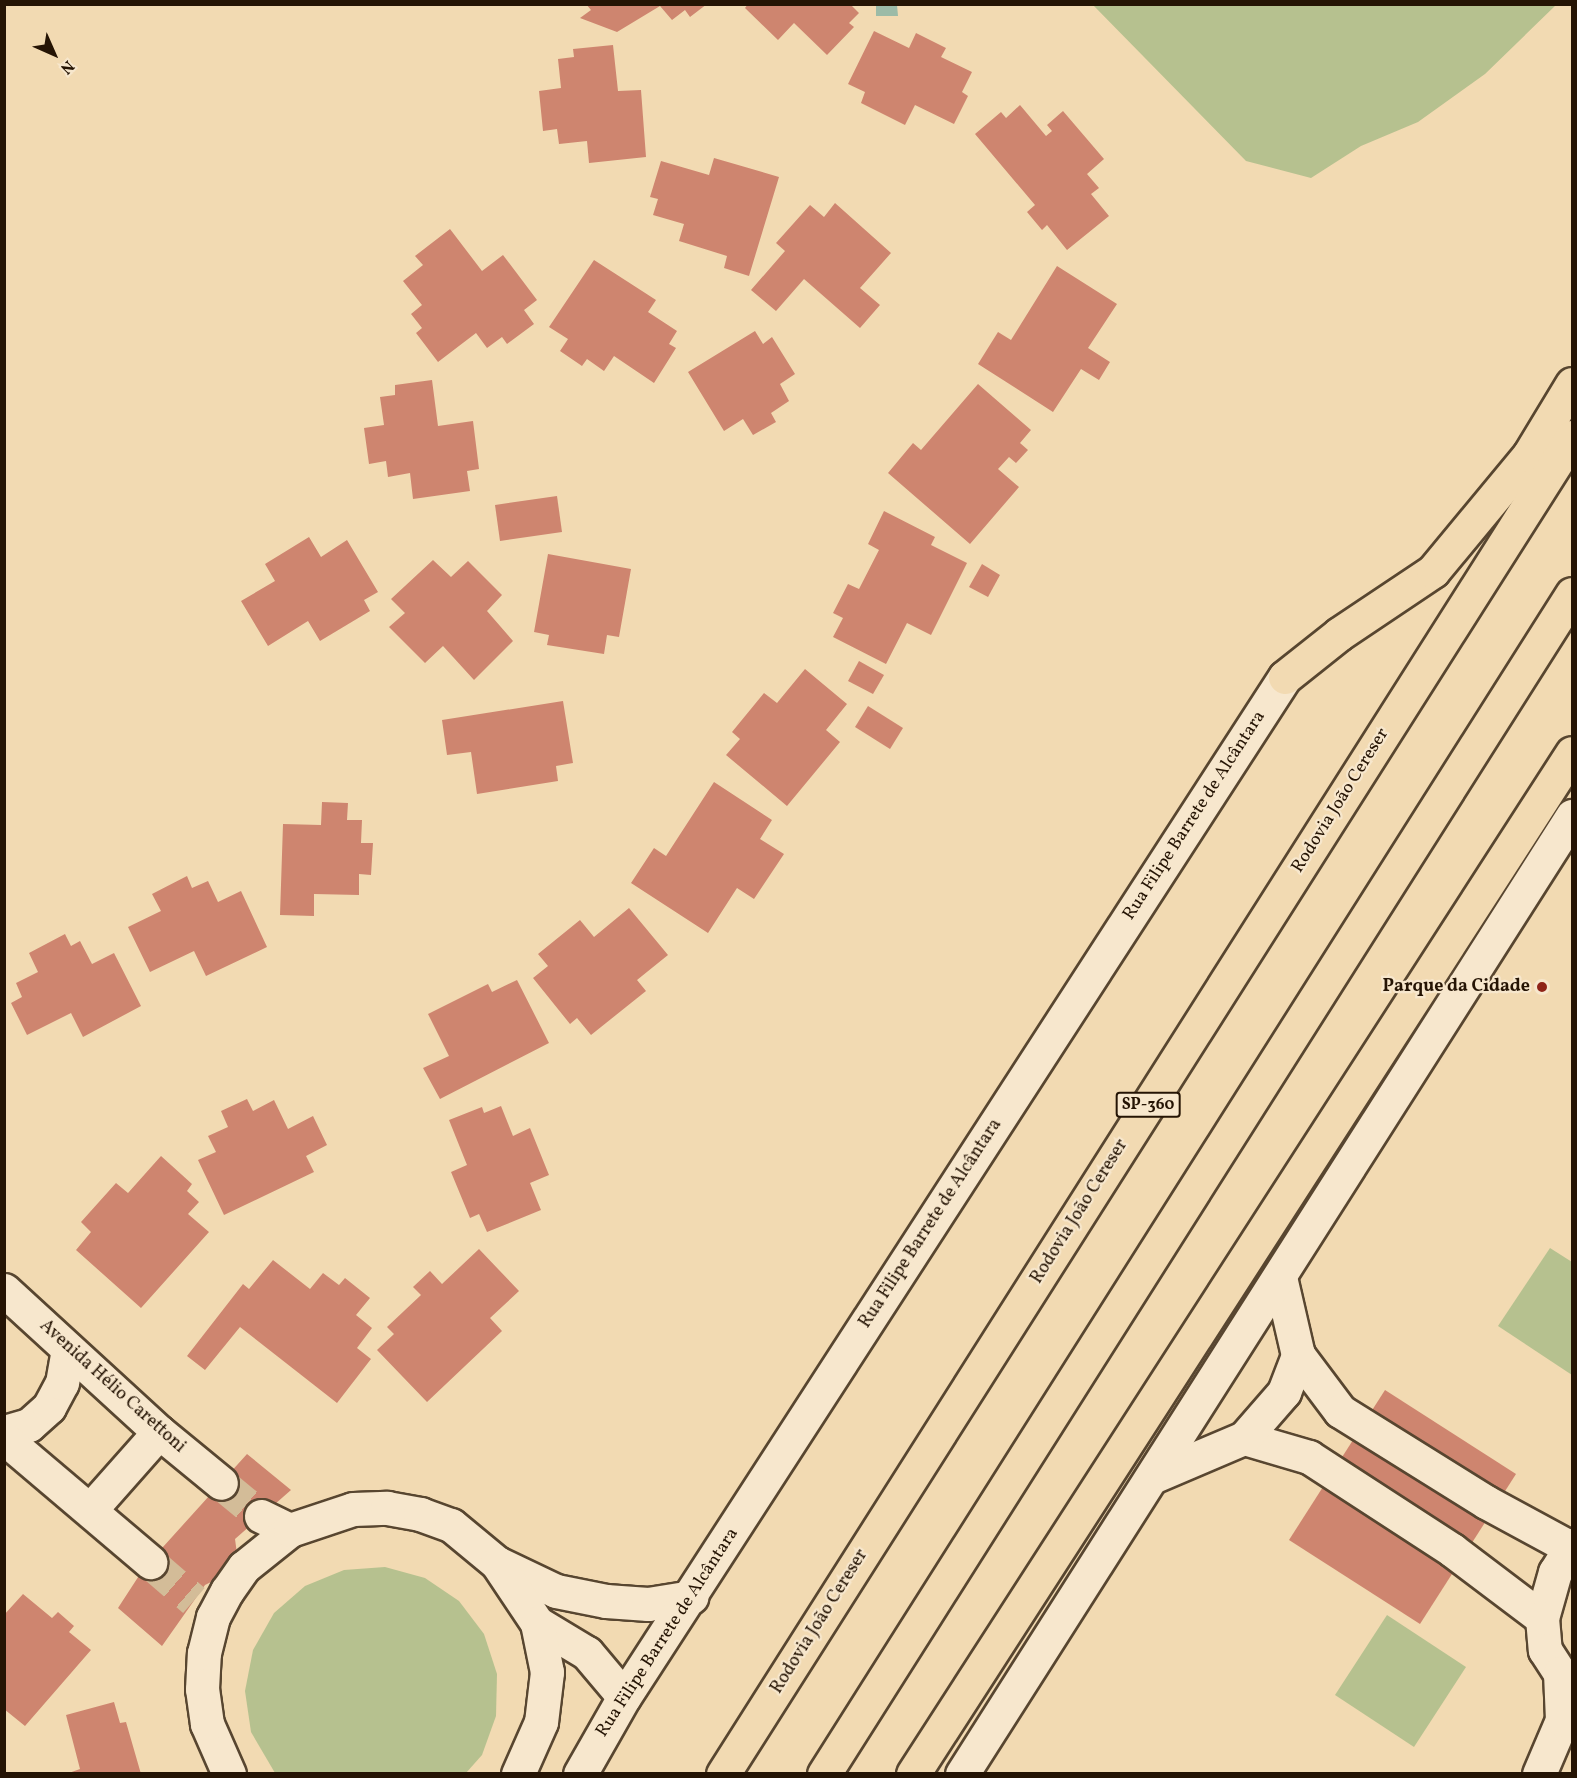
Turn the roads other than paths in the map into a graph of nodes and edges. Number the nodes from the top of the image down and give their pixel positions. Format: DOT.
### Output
graph roads {
  1 [pos="1572,384"];
  2 [pos="1572,436"];
  3 [pos="1572,594"];
  4 [pos="1285,676"];
  5 [pos="1572,753"];
  6 [pos="1572,816"];
  7 [pos="1281,1277"];
  8 [pos="4,1290"];
  9 [pos="68,1350"];
  10 [pos="1298,1355"];
  11 [pos="4,1432"];
  12 [pos="159,1432"];
  13 [pos="4,1438"];
  14 [pos="1244,1438"];
  15 [pos="1152,1477"];
  16 [pos="220,1483"];
  17 [pos="90,1510"];
  18 [pos="261,1516"];
  19 [pos="290,1530"];
  20 [pos="1571,1546"];
  21 [pos="150,1562"];
  22 [pos="496,1563"];
  23 [pos="691,1597"];
  24 [pos="1542,1618"];
  25 [pos="537,1623"];
  26 [pos="1566,1676"];
  27 [pos="624,1697"];
  28 [pos="1572,1755"];
  29 [pos="229,1773"];
  30 [pos="518,1773"];
  31 [pos="580,1773"];
  32 [pos="723,1773"];
  33 [pos="824,1773"];
  34 [pos="913,1773"];
  35 [pos="962,1773"];
  36 [pos="1539,1773"];
  37 [pos="1560,1773"];
  1 -- 4 [label="highway"];
  2 -- 32 [label="highway, Rodovia João Cereser / SP-360"];
  3 -- 33 [label="highway"];
  4 -- 23 [label="street, Rua Filipe Barrete de Alcântara"];
  5 -- 34 [label="highway"];
  6 -- 7 [label="street"];
  7 -- 10 [label="street"];
  7 -- 15 [label="street"];
  8 -- 9 [label="street, Avenida Hélio Carettoni"];
  9 -- 11 [label="street"];
  9 -- 12 [label="street, Avenida Hélio Carettoni"];
  10 -- 14 [label="street"];
  10 -- 20 [label="street"];
  12 -- 16 [label="street, Avenida Hélio Carettoni"];
  12 -- 17 [label="street"];
  13 -- 17 [label="street"];
  14 -- 15 [label="street"];
  14 -- 24 [label="street"];
  15 -- 35 [label="street"];
  17 -- 21 [label="street"];
  18 -- 19 [label="street"];
  19 -- 22 [label="street"];
  19 -- 29 [label="street"];
  20 -- 24 [label="street"];
  22 -- 23 [label="street"];
  22 -- 25 [label="street"];
  23 -- 27 [label="street, Rua Filipe Barrete de Alcântara"];
  24 -- 26 [label="street"];
  25 -- 27 [label="street"];
  25 -- 30 [label="street"];
  26 -- 36 [label="street"];
  27 -- 31 [label="street, Rua Filipe Barrete de Alcântara"];
  28 -- 37 [label="street"];
}
